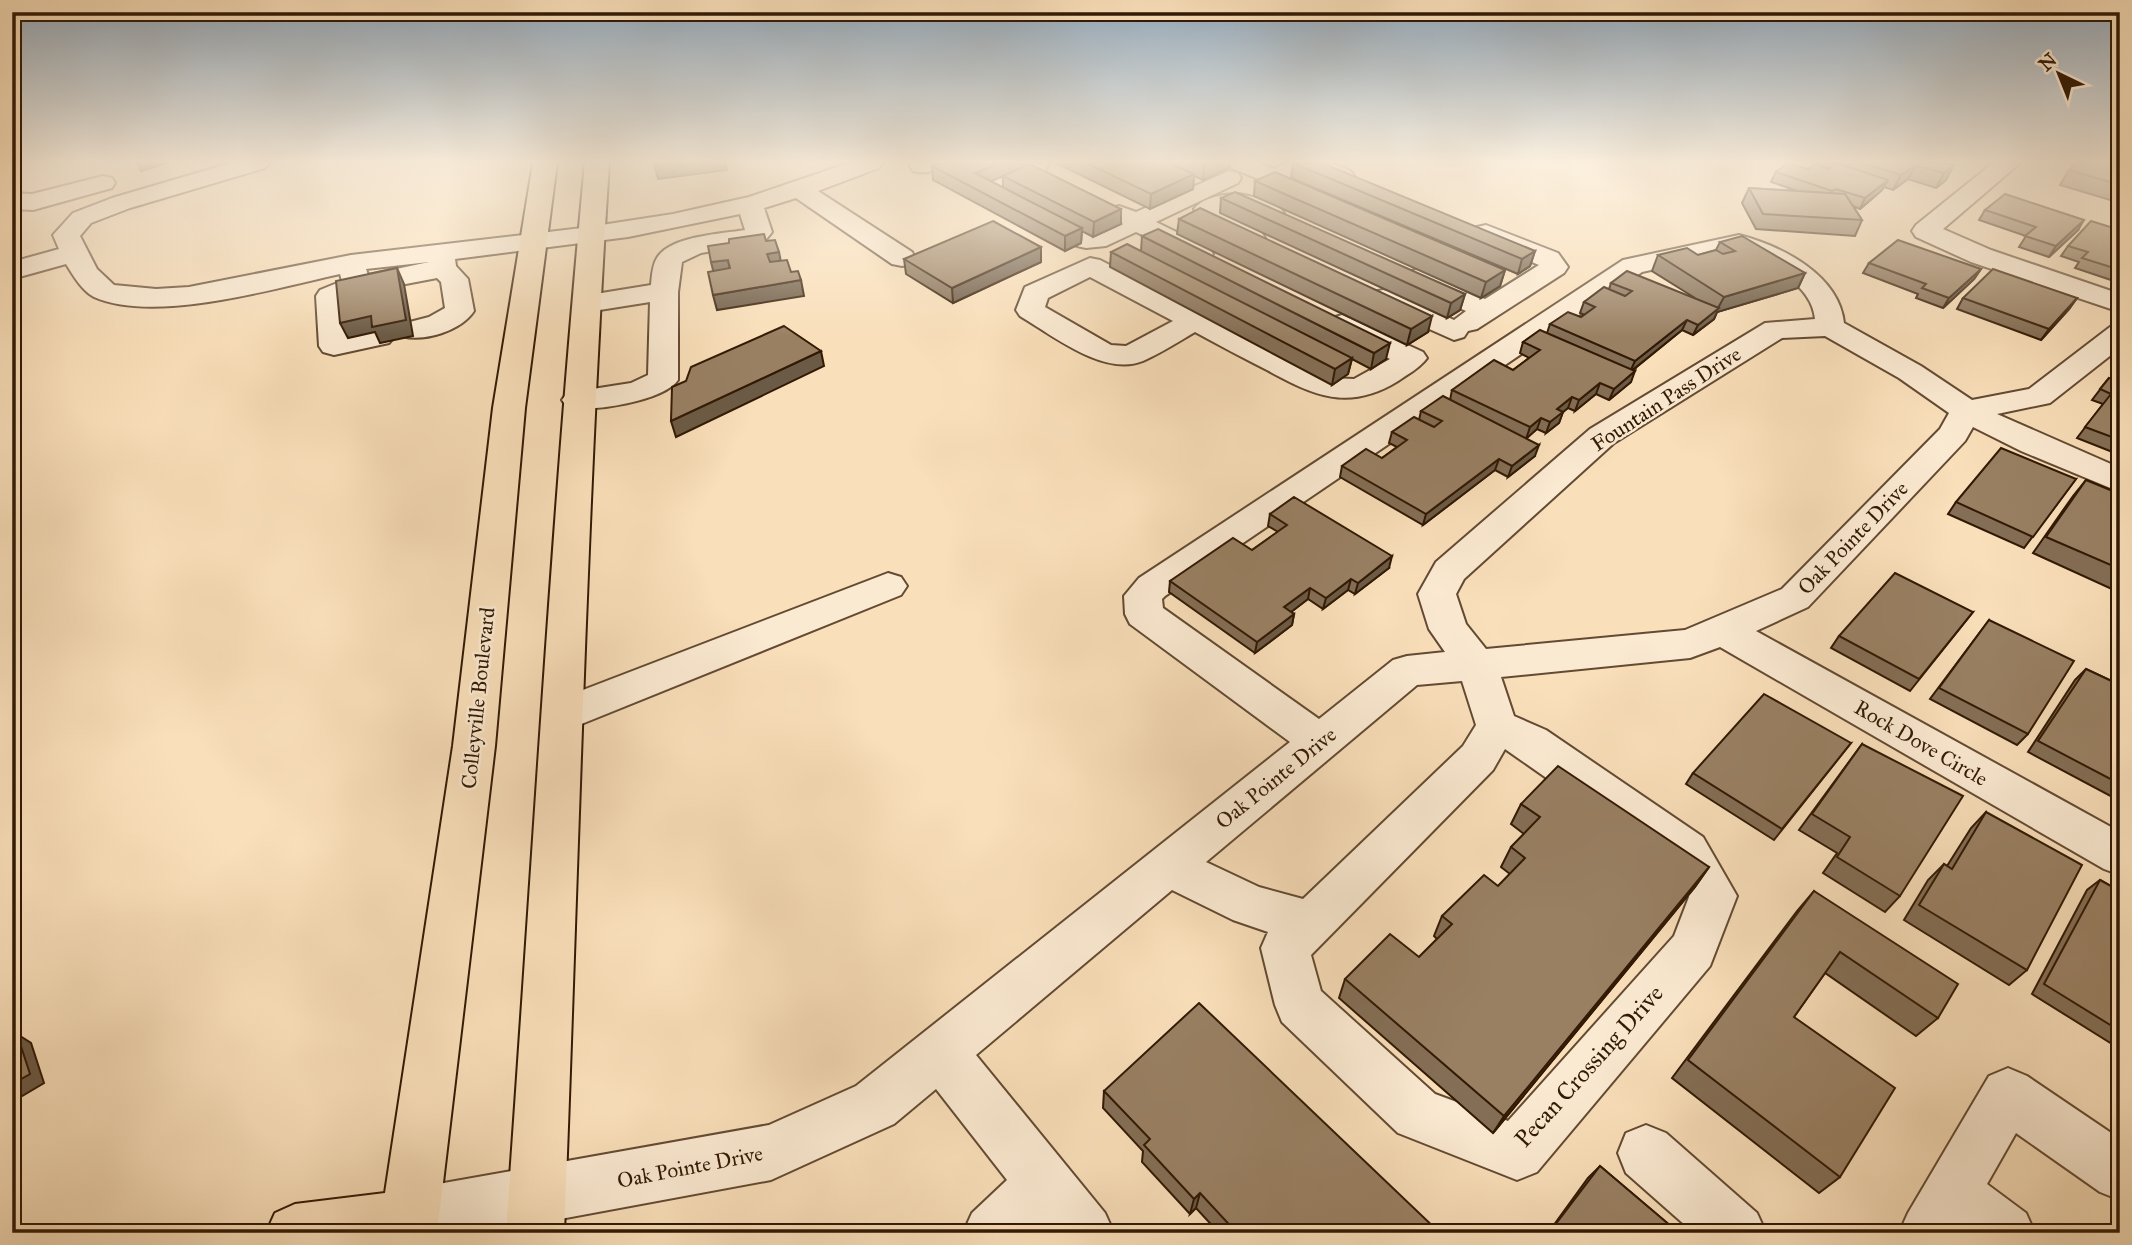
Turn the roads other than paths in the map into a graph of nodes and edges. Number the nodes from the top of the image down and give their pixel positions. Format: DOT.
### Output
graph roads {
  1 [pos="79,221"];
  2 [pos="538,221"];
  3 [pos="591,221"];
  4 [pos="671,221"];
  5 [pos="755,221"];
  6 [pos="847,221"];
  7 [pos="1050,221"];
  8 [pos="1216,221"];
  9 [pos="1288,221"];
  10 [pos="1938,221"];
  11 [pos="1136,222"];
  12 [pos="1458,222"];
  13 [pos="1297,225"];
  14 [pos="590,234"];
  15 [pos="536,243"];
  16 [pos="1272,247"];
  17 [pos="1128,252"];
  18 [pos="72,254"];
  19 [pos="902,258"];
  20 [pos="442,260"];
  21 [pos="1090,266"];
  22 [pos="1224,266"];
  23 [pos="1398,270"];
  24 [pos="12,271"];
  25 [pos="354,274"];
  26 [pos="1500,275"];
  27 [pos="1357,286"];
  28 [pos="1525,286"];
  29 [pos="664,292"];
  30 [pos="587,303"];
  31 [pos="2120,304"];
  32 [pos="1487,310"];
  33 [pos="1324,315"];
  34 [pos="1194,321"];
  35 [pos="1830,327"];
  36 [pos="412,330"];
  37 [pos="1454,331"];
  38 [pos="2120,333"];
  39 [pos="379,337"];
  40 [pos="1412,358"];
  41 [pos="1343,361"];
  42 [pos="1378,379"];
  43 [pos="578,400"];
  44 [pos="1966,411"];
  45 [pos="2120,481"];
  46 [pos="888,586"];
  47 [pos="1722,630"];
  48 [pos="1477,665"];
  49 [pos="564,713"];
  50 [pos="1497,726"];
  51 [pos="1320,742"];
  52 [pos="2120,855"];
  53 [pos="1167,866"];
  54 [pos="1311,923"];
  55 [pos="940,1052"];
  56 [pos="1646,1153"];
  57 [pos="2120,1172"];
  58 [pos="1045,1184"];
  59 [pos="1940,1213"];
  60 [pos="537,1214"];
  61 [pos="409,1225"];
  62 [pos="295,1233"];
  63 [pos="992,1233"];
  64 [pos="1086,1233"];
  65 [pos="1737,1233"];
  66 [pos="2006,1233"];
  1 -- 18 [label="street"];
  2 -- 15 [label="main road, Colleyville Boulevard"];
  3 -- 14 [label="main road"];
  4 -- 14 [label="street"];
  5 -- 29 [label="street"];
  6 -- 19 [label="street"];
  7 -- 11 [label="street"];
  8 -- 16 [label="street"];
  9 -- 13 [label="street"];
  10 -- 31 [label="street"];
  11 -- 22 [label="street"];
  12 -- 28 [label="street"];
  14 -- 15 [label="street"];
  14 -- 30 [label="main road"];
  15 -- 20 [label="street"];
  15 -- 61 [label="main road, Colleyville Boulevard"];
  17 -- 21 [label="street"];
  18 -- 24 [label="street"];
  18 -- 25 [label="street"];
  20 -- 25 [label="street"];
  20 -- 36 [label="street"];
  21 -- 34 [label="street"];
  21 -- 34 [label="street"];
  23 -- 32 [label="street"];
  25 -- 39 [label="street"];
  26 -- 28 [label="street"];
  27 -- 37 [label="street"];
  28 -- 32 [label="street"];
  29 -- 30 [label="street"];
  29 -- 43 [label="street"];
  30 -- 43 [label="main road"];
  32 -- 37 [label="street"];
  33 -- 40 [label="street"];
  34 -- 42 [label="street"];
  35 -- 44 [label="street"];
  35 -- 48 [label="street, Fountain Pass Drive"];
  35 -- 51 [label="street"];
  37 -- 40 [label="street"];
  38 -- 44 [label="street"];
  40 -- 42 [label="street"];
  41 -- 42 [label="street"];
  43 -- 49 [label="main road"];
  44 -- 45 [label="street"];
  44 -- 47 [label="street, Oak Pointe Drive"];
  46 -- 49 [label="street"];
  47 -- 48 [label="street, Oak Pointe Drive"];
  47 -- 52 [label="street, Rock Dove Circle"];
  48 -- 50 [label="street"];
  48 -- 51 [label="street, Oak Pointe Drive"];
  49 -- 60 [label="main road"];
  50 -- 54 [label="street, Pecan Crossing Drive"];
  50 -- 54 [label="street, Pecan Crossing Drive"];
  51 -- 53 [label="street, Oak Pointe Drive"];
  53 -- 54 [label="street"];
  53 -- 55 [label="street, Oak Pointe Drive"];
  55 -- 58 [label="street"];
  55 -- 60 [label="street, Oak Pointe Drive"];
  56 -- 65 [label="street"];
  57 -- 59 [label="street"];
  58 -- 63 [label="street"];
  58 -- 64 [label="street"];
  59 -- 66 [label="street"];
  60 -- 61 [label="street, Oak Pointe Drive"];
  61 -- 62 [label="main road"];
}
